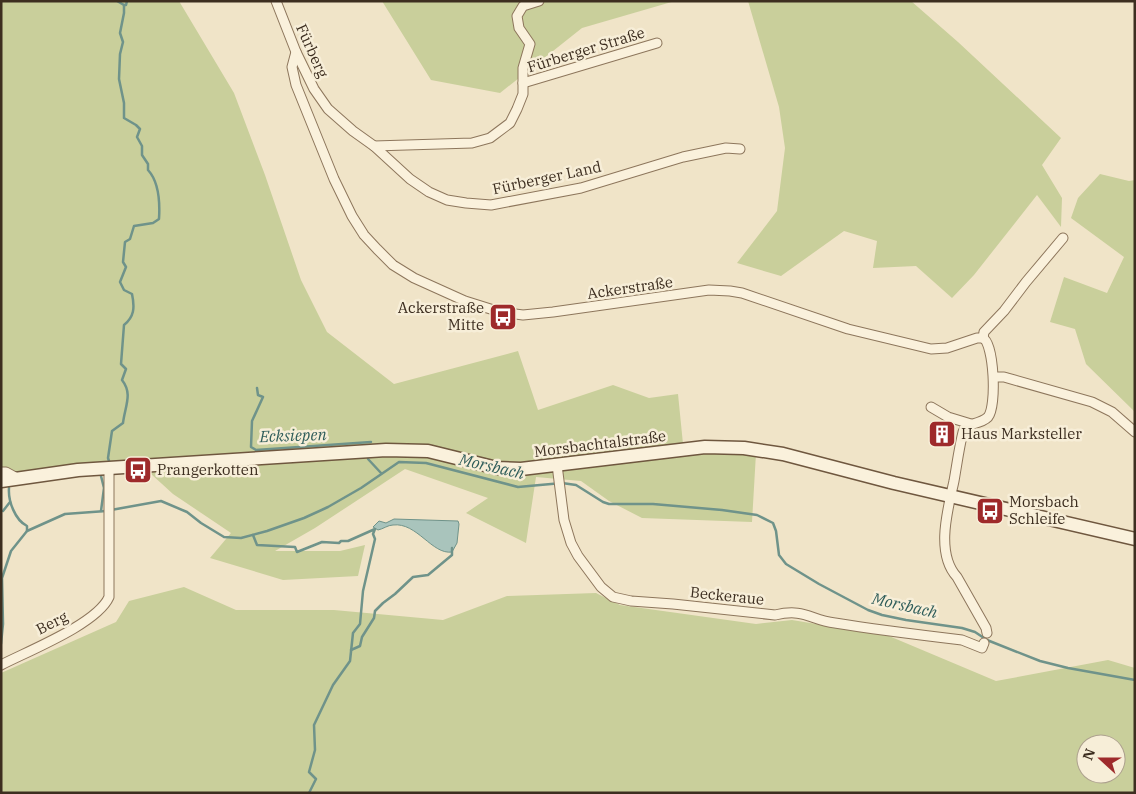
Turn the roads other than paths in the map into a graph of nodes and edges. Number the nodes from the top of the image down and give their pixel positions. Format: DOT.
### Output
graph roads {
  1 [pos="276,1"];
  2 [pos="539,1"];
  3 [pos="658,43"];
  4 [pos="296,52"];
  5 [pos="523,83"];
  6 [pos="374,146"];
  7 [pos="740,148"];
  8 [pos="1063,238"];
  9 [pos="982,338"];
  10 [pos="994,377"];
  11 [pos="931,407"];
  12 [pos="971,424"];
  13 [pos="1135,432"];
  14 [pos="109,468"];
  15 [pos="558,471"];
  16 [pos="1,472"];
  17 [pos="17,478"];
  18 [pos="1,481"];
  19 [pos="950,496"];
  20 [pos="1135,539"];
  21 [pos="987,633"];
  22 [pos="983,645"];
  23 [pos="1,665"];
  1 -- 4 [label="street, Fürberg"];
  2 -- 5 [label="street, Fürberger Straße"];
  3 -- 5 [label="street, Fürberger Straße"];
  4 -- 6 [label="street, Fürberg"];
  4 -- 9 [label="street, Ackerstraße"];
  5 -- 6 [label="street, Fürberger Straße"];
  6 -- 7 [label="street, Fürberger Land"];
  8 -- 9 [label="street"];
  9 -- 10 [label="street"];
  10 -- 12 [label="street"];
  10 -- 13 [label="street"];
  11 -- 12 [label="street"];
  12 -- 19 [label="street"];
  14 -- 15 [label="main road, Morsbachtalstraße"];
  14 -- 17 [label="main road, Morsbachtalstraße"];
  14 -- 23 [label="street, Berg"];
  15 -- 19 [label="main road, Morsbachtalstraße"];
  15 -- 22 [label="street, Beckeraue"];
  16 -- 17 [label="street"];
  17 -- 18 [label="main road, Morsbachtalstraße"];
  19 -- 20 [label="main road, Morsbachtalstraße"];
  19 -- 21 [label="street"];
}
